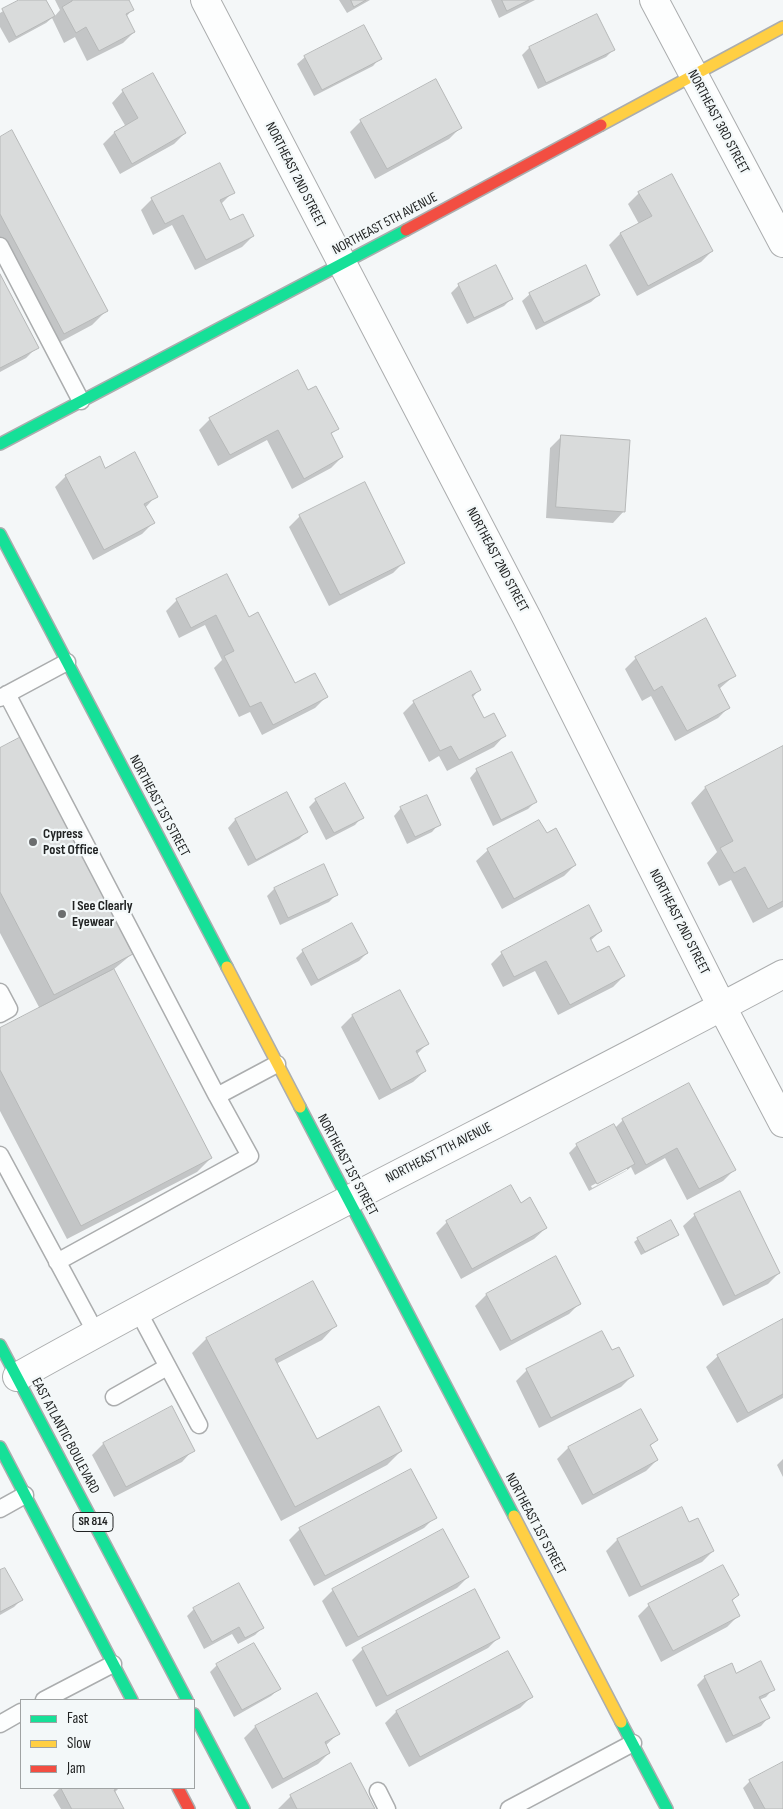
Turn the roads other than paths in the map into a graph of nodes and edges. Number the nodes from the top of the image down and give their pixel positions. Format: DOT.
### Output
graph roads {
  1 [pos="205,0"];
  2 [pos="654,0"];
  3 [pos="783,27"];
  4 [pos="693,75"];
  5 [pos="783,243"];
  6 [pos="0,246"];
  7 [pos="342,264"];
  8 [pos="81,401"];
  9 [pos="0,444"];
  10 [pos="0,534"];
  11 [pos="67,662"];
  12 [pos="4,696"];
  13 [pos="783,974"];
  14 [pos="0,992"];
  15 [pos="722,1007"];
  16 [pos="0,1014"];
  17 [pos="277,1064"];
  18 [pos="217,1096"];
  19 [pos="783,1123"];
  20 [pos="0,1155"];
  21 [pos="348,1200"];
  22 [pos="57,1262"];
  23 [pos="138,1311"];
  24 [pos="96,1333"];
  25 [pos="0,1345"];
  26 [pos="167,1367"];
  27 [pos="8,1376"];
  28 [pos="114,1397"];
  29 [pos="199,1425"];
  30 [pos="0,1448"];
  31 [pos="25,1495"];
  32 [pos="0,1508"];
  33 [pos="113,1664"];
  34 [pos="46,1699"];
  35 [pos="131,1699"];
  36 [pos="186,1699"];
  37 [pos="20,1713"];
  38 [pos="195,1716"];
  39 [pos="0,1724"];
  40 [pos="633,1743"];
  41 [pos="179,1789"];
  42 [pos="378,1791"];
  43 [pos="190,1809"];
  44 [pos="244,1809"];
  45 [pos="387,1809"];
  46 [pos="509,1809"];
  47 [pos="667,1809"];
  1 -- 7 [label="street, NORTHEAST 2ND STREET"];
  2 -- 4 [label="street, NORTHEAST 3RD STREET"];
  3 -- 4 [label="street, NORTHEAST 5TH AVENUE"];
  4 -- 5 [label="street, NORTHEAST 3RD STREET"];
  4 -- 7 [label="street, NORTHEAST 5TH AVENUE"];
  6 -- 8 [label="lane"];
  7 -- 8 [label="street, NORTHEAST 5TH AVENUE"];
  7 -- 15 [label="street, NORTHEAST 2ND STREET"];
  8 -- 9 [label="street, NORTHEAST 5TH AVENUE"];
  10 -- 11 [label="street, NORTHEAST 1ST STREET"];
  11 -- 12 [label="lane"];
  11 -- 17 [label="street, NORTHEAST 1ST STREET"];
  12 -- 18 [label="lane"];
  13 -- 15 [label="street, NORTHEAST 7TH AVENUE"];
  14 -- 16 [label="lane"];
  15 -- 19 [label="street, NORTHEAST 2ND STREET"];
  15 -- 21 [label="street, NORTHEAST 7TH AVENUE"];
  17 -- 18 [label="lane"];
  17 -- 21 [label="street, NORTHEAST 1ST STREET"];
  18 -- 22 [label="lane"];
  20 -- 22 [label="lane"];
  21 -- 23 [label="street, NORTHEAST 7TH AVENUE"];
  21 -- 40 [label="street, NORTHEAST 1ST STREET"];
  22 -- 24 [label="lane"];
  23 -- 24 [label="street, NORTHEAST 7TH AVENUE"];
  23 -- 26 [label="lane"];
  24 -- 27 [label="street, NORTHEAST 7TH AVENUE"];
  25 -- 27 [label="street, EAST ATLANTIC BOULEVARD / SR 814"];
  26 -- 28 [label="lane"];
  26 -- 29 [label="lane"];
  27 -- 36 [label="street, EAST ATLANTIC BOULEVARD / SR 814"];
  30 -- 31 [label="street"];
  31 -- 32 [label="lane"];
  31 -- 33 [label="street"];
  33 -- 34 [label="lane"];
  33 -- 35 [label="street"];
  37 -- 39 [label="lane"];
  38 -- 44 [label="street"];
  40 -- 46 [label="lane"];
  40 -- 47 [label="street, NORTHEAST 1ST STREET"];
  41 -- 43 [label="street"];
  42 -- 45 [label="lane"];
}
